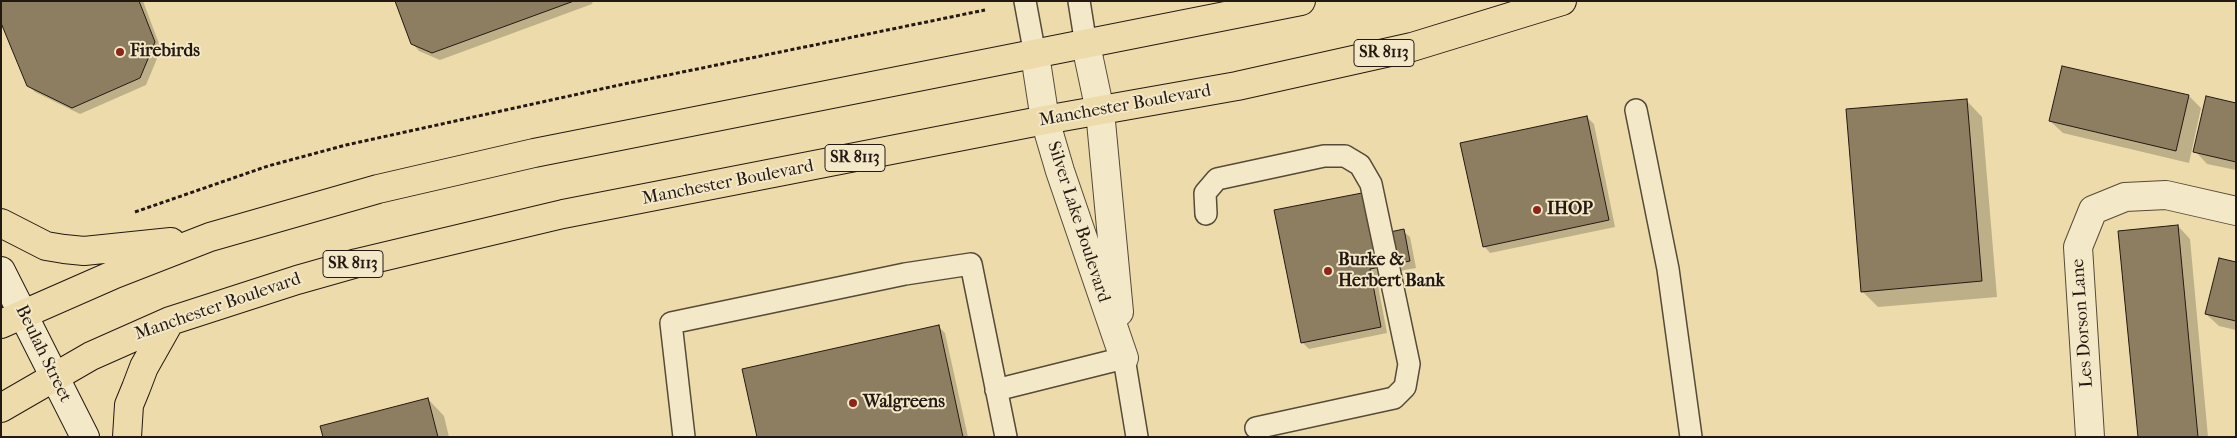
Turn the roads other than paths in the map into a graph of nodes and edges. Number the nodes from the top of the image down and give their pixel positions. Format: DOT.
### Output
graph roads {
  1 [pos="1025,1"];
  2 [pos="1079,1"];
  3 [pos="1301,1"];
  4 [pos="1562,1"];
  5 [pos="1086,45"];
  6 [pos="1035,55"];
  7 [pos="1636,110"];
  8 [pos="1100,111"];
  9 [pos="1045,120"];
  10 [pos="2236,211"];
  11 [pos="1206,214"];
  12 [pos="1,223"];
  13 [pos="210,238"];
  14 [pos="1,271"];
  15 [pos="12,319"];
  16 [pos="170,321"];
  17 [pos="1124,358"];
  18 [pos="55,377"];
  19 [pos="996,390"];
  20 [pos="1,408"];
  21 [pos="1256,428"];
  22 [pos="85,437"];
  23 [pos="126,437"];
  24 [pos="684,437"];
  25 [pos="1006,437"];
  26 [pos="1137,437"];
  27 [pos="1691,437"];
  28 [pos="2090,437"];
  1 -- 6 [label="lane"];
  2 -- 5 [label="lane"];
  3 -- 5 [label="main road"];
  4 -- 8 [label="main road, Manchester Boulevard / SR 8113"];
  5 -- 6 [label="main road"];
  5 -- 8 [label="street, Silver Lake Boulevard"];
  6 -- 9 [label="street, Silver Lake Boulevard"];
  6 -- 13 [label="main road"];
  7 -- 27 [label="lane"];
  8 -- 9 [label="main road, Manchester Boulevard / SR 8113"];
  8 -- 17 [label="street, Silver Lake Boulevard"];
  9 -- 16 [label="main road, Manchester Boulevard / SR 8113"];
  9 -- 17 [label="street, Silver Lake Boulevard"];
  10 -- 28 [label="street, Les Dorson Lane"];
  11 -- 21 [label="lane"];
  12 -- 13 [label="main road"];
  13 -- 15 [label="main road"];
  14 -- 15 [label="street, Beulah Street"];
  15 -- 18 [label="street, Beulah Street"];
  16 -- 18 [label="main road, Manchester Boulevard / SR 8113"];
  16 -- 23 [label="main road"];
  17 -- 19 [label="lane"];
  17 -- 26 [label="lane, Silver Lake Boulevard"];
  18 -- 20 [label="main road, Manchester Boulevard / SR 8113"];
  18 -- 22 [label="street, Beulah Street"];
  19 -- 24 [label="lane"];
  19 -- 25 [label="lane"];
}
